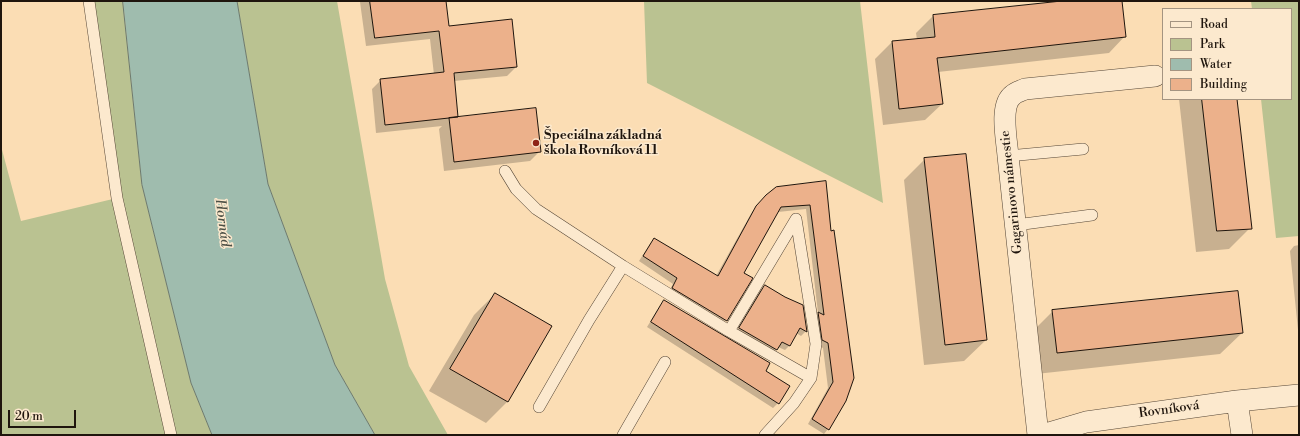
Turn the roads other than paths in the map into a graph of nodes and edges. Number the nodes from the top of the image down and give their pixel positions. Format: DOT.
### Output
graph roads {
  1 [pos="88,1"];
  2 [pos="1155,76"];
  3 [pos="1083,149"];
  4 [pos="1008,156"];
  5 [pos="505,171"];
  6 [pos="1092,216"];
  7 [pos="1016,225"];
  8 [pos="623,266"];
  9 [pos="729,331"];
  10 [pos="665,362"];
  11 [pos="811,378"];
  12 [pos="1299,395"];
  13 [pos="1237,401"];
  14 [pos="539,407"];
  15 [pos="171,435"];
  16 [pos="624,435"];
  17 [pos="765,435"];
  18 [pos="1038,435"];
  19 [pos="1042,435"];
  20 [pos="1242,435"];
  1 -- 15 [label="lane"];
  2 -- 4 [label="street, Gagarinovo námestie"];
  3 -- 4 [label="lane"];
  4 -- 7 [label="street, Gagarinovo námestie"];
  5 -- 8 [label="lane"];
  6 -- 7 [label="lane"];
  7 -- 18 [label="street, Gagarinovo námestie"];
  8 -- 9 [label="lane"];
  8 -- 14 [label="lane"];
  9 -- 11 [label="lane"];
  9 -- 11 [label="lane"];
  10 -- 16 [label="lane"];
  11 -- 17 [label="lane"];
  12 -- 13 [label="street, Rovníková"];
  13 -- 19 [label="street, Rovníková"];
  13 -- 20 [label="street"];
}
